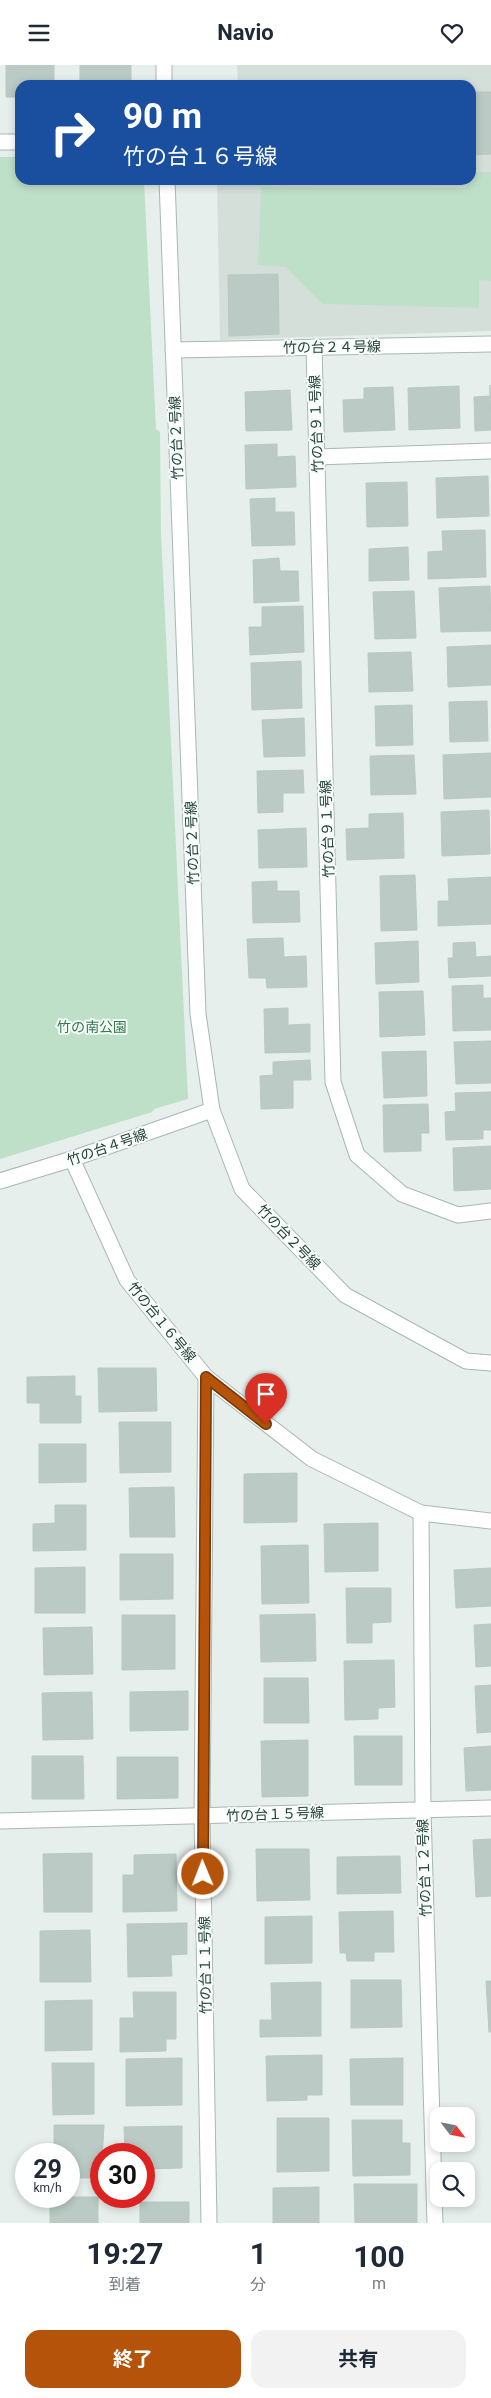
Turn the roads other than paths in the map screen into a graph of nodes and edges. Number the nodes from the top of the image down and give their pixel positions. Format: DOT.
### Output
graph roads {
  1 [pos="164,65"];
  2 [pos="164,80"];
  3 [pos="0,142"];
  4 [pos="15,142"];
  5 [pos="167,185"];
  6 [pos="491,344"];
  7 [pos="314,347"];
  8 [pos="173,350"];
  9 [pos="491,451"];
  10 [pos="317,457"];
  11 [pos="212,1110"];
  12 [pos="72,1159"];
  13 [pos="0,1181"];
  14 [pos="491,1211"];
  15 [pos="491,1363"];
  16 [pos="206,1377"];
  17 [pos="421,1513"];
  18 [pos="491,1521"];
  19 [pos="491,1808"];
  20 [pos="423,1810"];
  21 [pos="202,1816"];
  22 [pos="0,1821"];
  23 [pos="210,2223"];
  24 [pos="435,2223"];
  1 -- 2 [label="street"];
  3 -- 4 [label="street"];
  5 -- 8 [label="street, 竹の台２号線"];
  6 -- 7 [label="street, 竹の台２４号線"];
  7 -- 8 [label="street, 竹の台２４号線"];
  7 -- 10 [label="street, 竹の台９１号線"];
  8 -- 11 [label="street, 竹の台２号線"];
  9 -- 10 [label="street"];
  10 -- 14 [label="street, 竹の台９１号線"];
  11 -- 12 [label="street, 竹の台４号線"];
  11 -- 15 [label="street, 竹の台２号線"];
  12 -- 13 [label="street, 竹の台４号線"];
  12 -- 16 [label="street, 竹の台１６号線"];
  16 -- 17 [label="street, 竹の台１６号線"];
  16 -- 21 [label="street, 竹の台１１号線"];
  17 -- 18 [label="street, 竹の台１６号線"];
  17 -- 20 [label="street, 竹の台１２号線"];
  19 -- 20 [label="street, 竹の台１５号線"];
  20 -- 21 [label="street, 竹の台１５号線"];
  20 -- 24 [label="street, 竹の台１２号線"];
  21 -- 22 [label="street, 竹の台１５号線"];
  21 -- 23 [label="street, 竹の台１１号線"];
}
